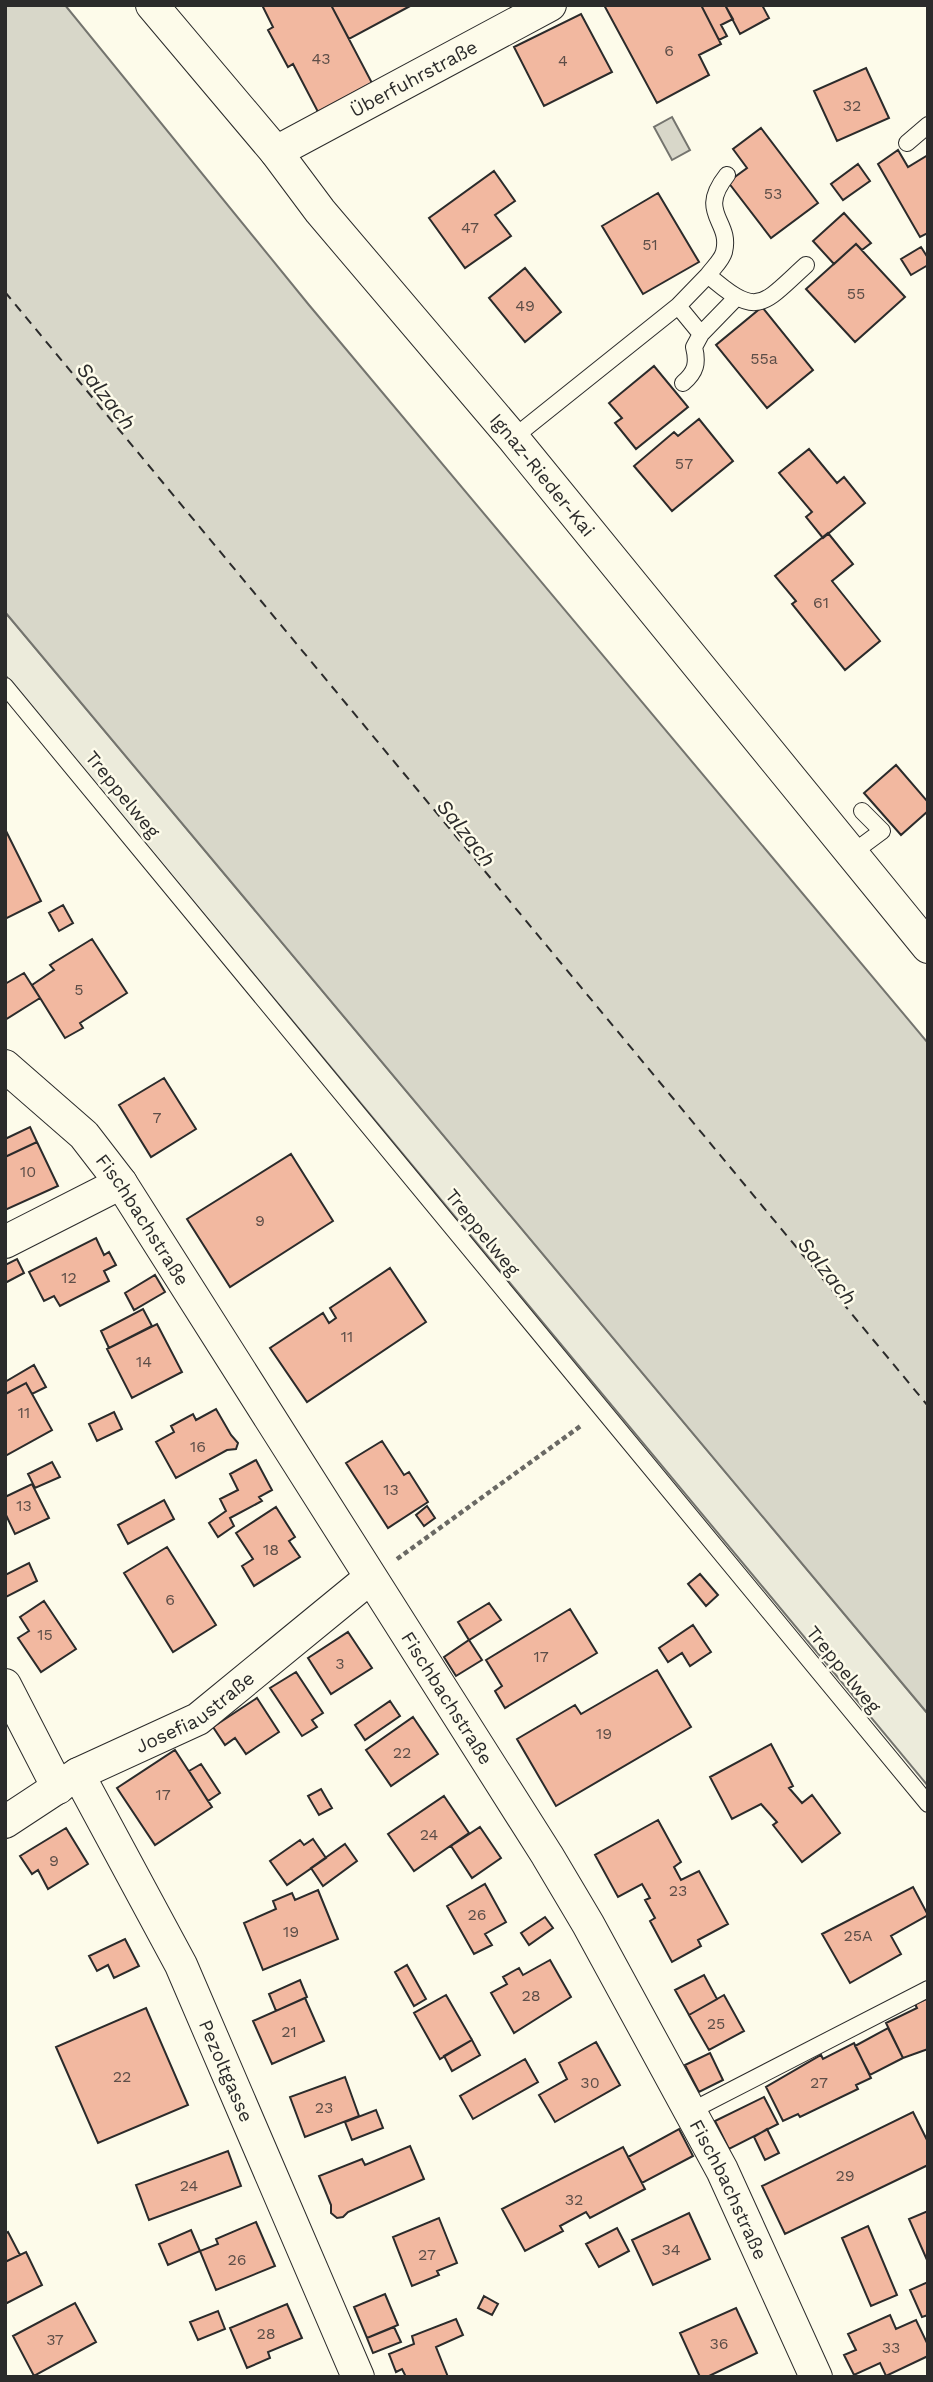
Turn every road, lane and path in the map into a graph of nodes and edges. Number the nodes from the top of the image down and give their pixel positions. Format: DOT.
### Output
graph roads {
  1 [pos="550,5"];
  2 [pos="154,6"];
  3 [pos="928,125"];
  4 [pos="907,143"];
  5 [pos="276,152"];
  6 [pos="727,175"];
  7 [pos="806,265"];
  8 [pos="708,275"];
  9 [pos="735,299"];
  10 [pos="678,306"];
  11 [pos="701,334"];
  12 [pos="683,383"];
  13 [pos="513,438"];
  14 [pos="5,686"];
  15 [pos="862,811"];
  16 [pos="851,854"];
  17 [pos="928,947"];
  18 [pos="5,1066"];
  19 [pos="121,1183"];
  20 [pos="5,1242"];
  21 [pos="603,1410"];
  22 [pos="370,1578"];
  23 [pos="5,1685"];
  24 [pos="68,1781"];
  25 [pos="928,1804"];
  26 [pos="5,1822"];
  27 [pos="928,1989"];
  28 [pos="689,2112"];
  29 [pos="358,2377"];
  30 [pos="816,2377"];
  1 -- 5 [label="street, Überfuhrstraße"];
  2 -- 5 [label="street, Ignaz-Rieder-Kai"];
  3 -- 4 [label="lane"];
  5 -- 13 [label="street, Ignaz-Rieder-Kai"];
  6 -- 8 [label="lane"];
  7 -- 9 [label="lane"];
  8 -- 9 [label="lane"];
  8 -- 10 [label="lane"];
  9 -- 11 [label="lane"];
  10 -- 11 [label="lane"];
  10 -- 13 [label="lane"];
  11 -- 12 [label="lane"];
  13 -- 16 [label="street, Ignaz-Rieder-Kai"];
  14 -- 21 [label="lane, Treppelweg"];
  15 -- 16 [label="lane"];
  16 -- 17 [label="street, Ignaz-Rieder-Kai"];
  18 -- 19 [label="street, Fischbachstraße"];
  19 -- 20 [label="street"];
  19 -- 22 [label="street, Fischbachstraße"];
  21 -- 22 [label="path"];
  21 -- 25 [label="lane, Treppelweg"];
  22 -- 24 [label="street, Josefiaustraße"];
  22 -- 28 [label="street, Fischbachstraße"];
  23 -- 24 [label="street, Pezoltgasse"];
  24 -- 26 [label="street, Josefiaustraße"];
  24 -- 29 [label="street, Pezoltgasse"];
  27 -- 28 [label="lane"];
  28 -- 30 [label="street, Fischbachstraße"];
}
